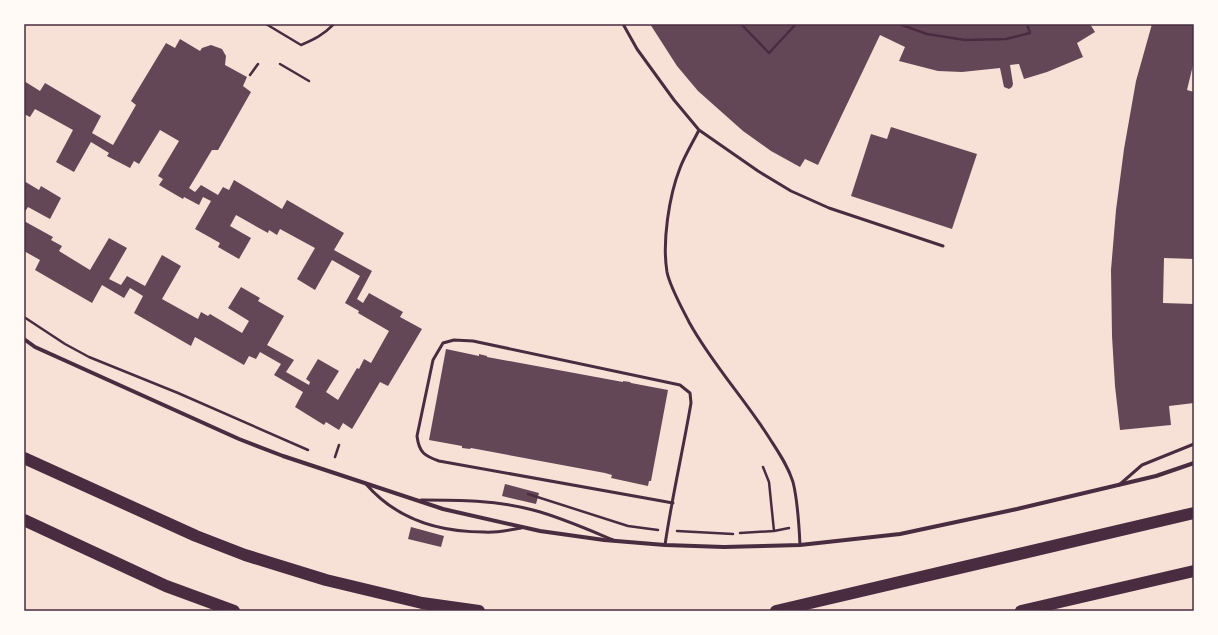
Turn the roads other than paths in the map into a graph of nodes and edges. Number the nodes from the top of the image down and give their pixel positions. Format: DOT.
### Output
graph roads {
  1 [pos="623,24"];
  2 [pos="699,130"];
  3 [pos="943,246"];
  4 [pos="24,339"];
  5 [pos="1194,444"];
  6 [pos="24,458"];
  7 [pos="1194,463"];
  8 [pos="365,483"];
  9 [pos="1119,485"];
  10 [pos="417,500"];
  11 [pos="673,503"];
  12 [pos="1194,513"];
  13 [pos="24,520"];
  14 [pos="523,528"];
  15 [pos="615,541"];
  16 [pos="665,545"];
  17 [pos="800,545"];
  18 [pos="1194,571"];
  19 [pos="234,611"];
  20 [pos="479,611"];
  21 [pos="776,611"];
  22 [pos="1021,611"];
  1 -- 2 [label="lane"];
  2 -- 3 [label="lane"];
  2 -- 17 [label="lane"];
  4 -- 8 [label="street"];
  5 -- 9 [label="lane"];
  6 -- 20 [label="highway"];
  7 -- 9 [label="street"];
  8 -- 10 [label="street"];
  8 -- 14 [label="lane"];
  9 -- 17 [label="street"];
  10 -- 14 [label="street"];
  10 -- 15 [label="lane"];
  11 -- 11 [label="lane"];
  11 -- 16 [label="lane"];
  12 -- 21 [label="highway"];
  13 -- 19 [label="highway"];
  14 -- 15 [label="street"];
  15 -- 16 [label="street"];
  16 -- 17 [label="street"];
  18 -- 22 [label="highway"];
}
